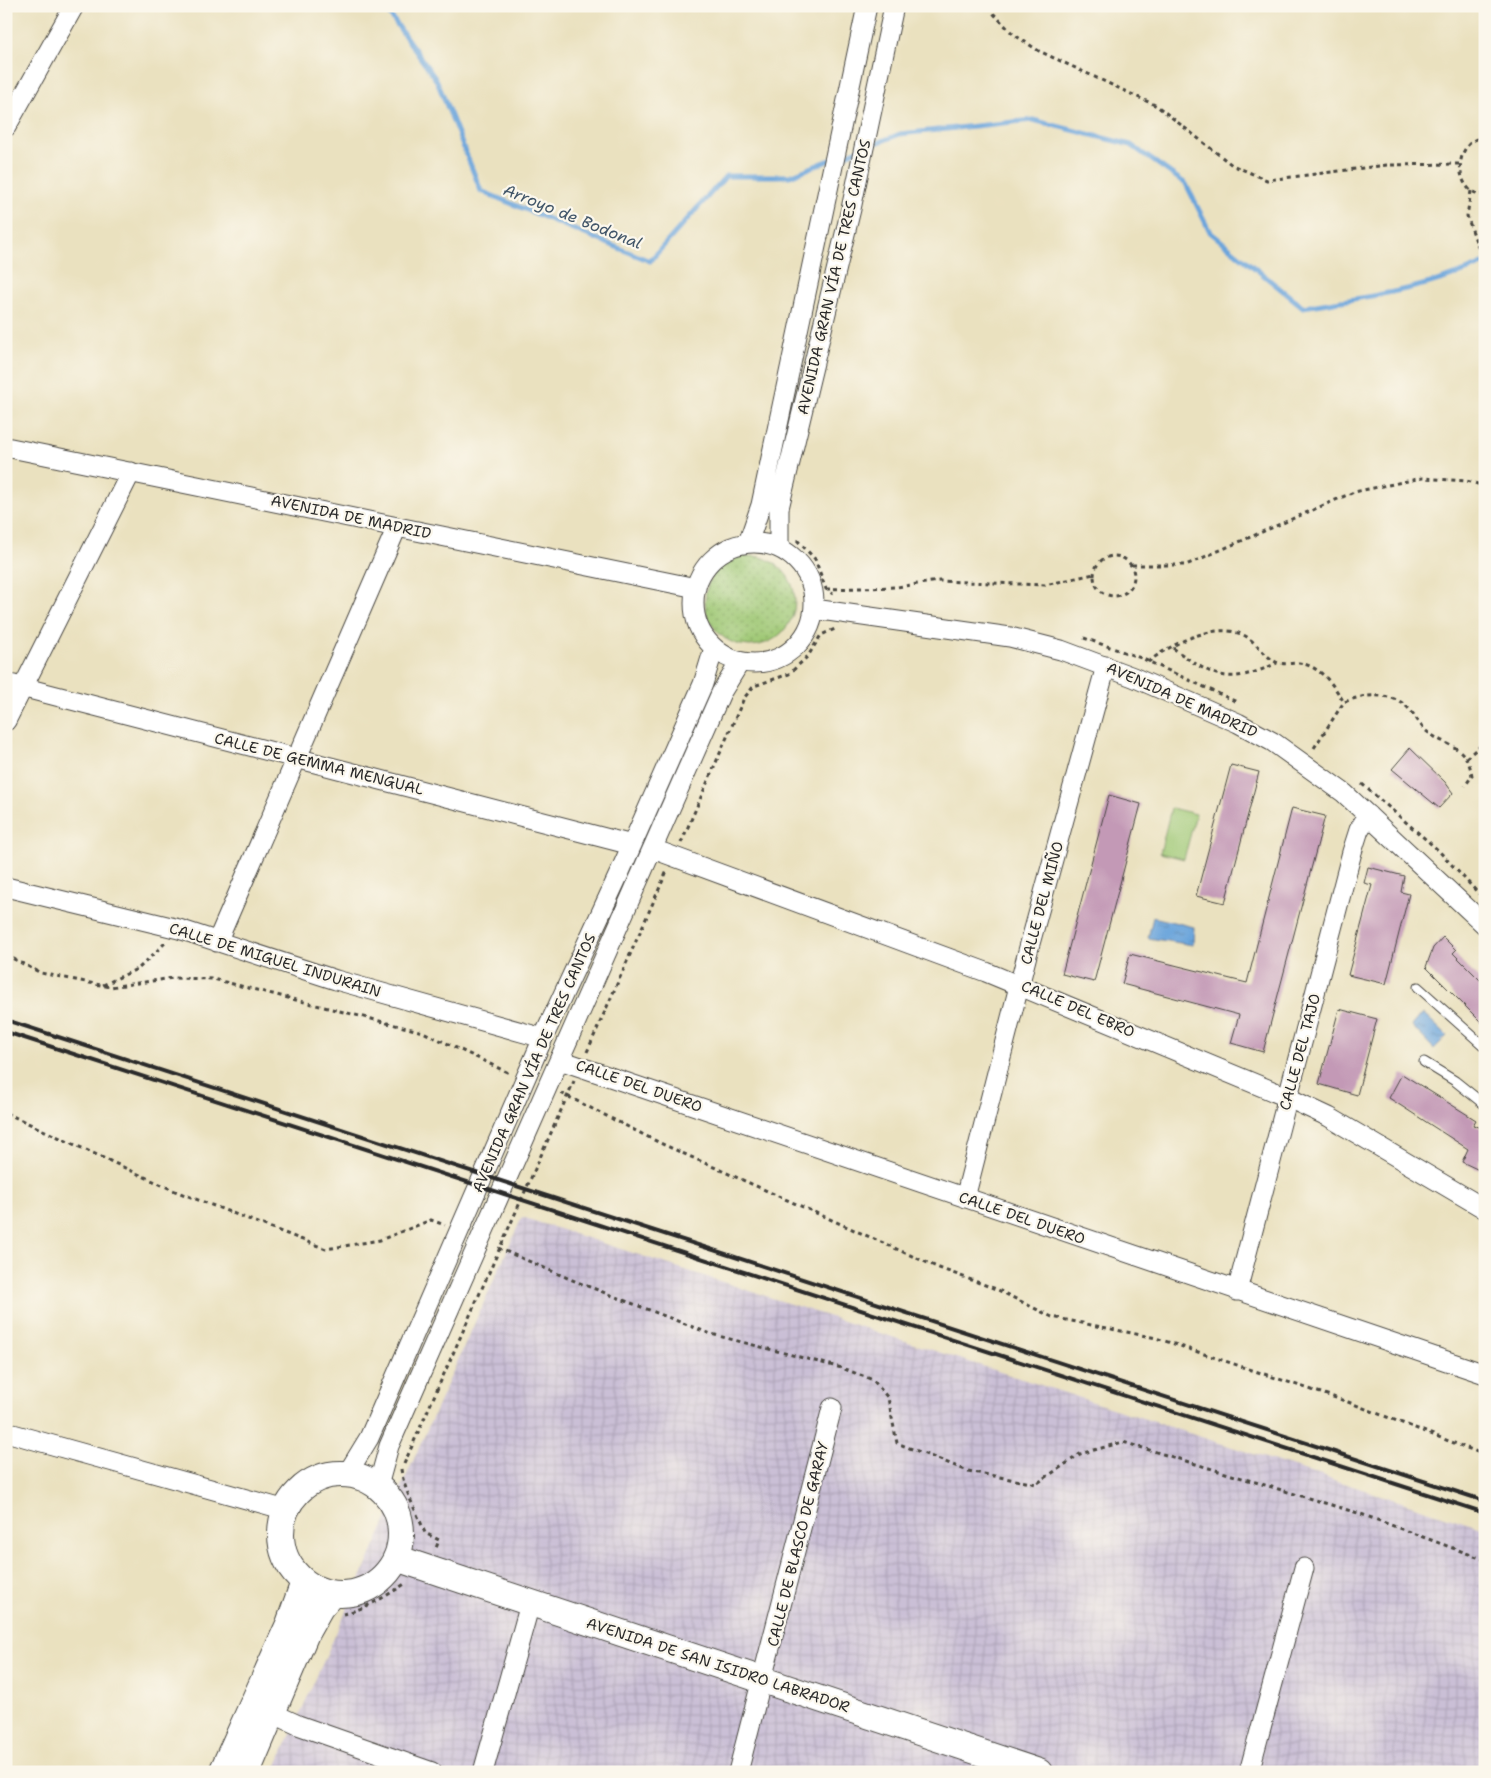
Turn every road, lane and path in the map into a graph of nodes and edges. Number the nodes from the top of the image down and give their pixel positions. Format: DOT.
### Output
graph roads {
  1 [pos="74,6"];
  2 [pos="867,6"];
  3 [pos="894,6"];
  4 [pos="991,6"];
  5 [pos="6,127"];
  6 [pos="1485,137"];
  7 [pos="1459,164"];
  8 [pos="1471,191"];
  9 [pos="1485,196"];
  10 [pos="1485,253"];
  11 [pos="6,447"];
  12 [pos="131,472"];
  13 [pos="1485,486"];
  14 [pos="397,527"];
  15 [pos="796,532"];
  16 [pos="748,543"];
  17 [pos="778,547"];
  18 [pos="1132,565"];
  19 [pos="1094,574"];
  20 [pos="696,588"];
  21 [pos="826,589"];
  22 [pos="814,609"];
  23 [pos="846,614"];
  24 [pos="1080,637"];
  25 [pos="1172,647"];
  26 [pos="714,648"];
  27 [pos="1148,661"];
  28 [pos="740,662"];
  29 [pos="1277,662"];
  30 [pos="1106,666"];
  31 [pos="1134,677"];
  32 [pos="14,685"];
  33 [pos="1344,702"];
  34 [pos="1240,704"];
  35 [pos="6,721"];
  36 [pos="1485,742"];
  37 [pos="1306,743"];
  38 [pos="1314,748"];
  39 [pos="1321,754"];
  40 [pos="297,758"];
  41 [pos="1466,758"];
  42 [pos="1360,782"];
  43 [pos="1465,786"];
  44 [pos="1368,815"];
  45 [pos="632,845"];
  46 [pos="654,849"];
  47 [pos="674,857"];
  48 [pos="6,887"];
  49 [pos="1485,900"];
  50 [pos="1485,925"];
  51 [pos="179,930"];
  52 [pos="217,942"];
  53 [pos="6,954"];
  54 [pos="102,985"];
  55 [pos="1021,985"];
  56 [pos="1418,987"];
  57 [pos="543,1038"];
  58 [pos="1485,1047"];
  59 [pos="560,1060"];
  60 [pos="1424,1062"];
  61 [pos="581,1066"];
  62 [pos="525,1080"];
  63 [pos="548,1088"];
  64 [pos="568,1096"];
  65 [pos="1288,1098"];
  66 [pos="1485,1103"];
  67 [pos="6,1113"];
  68 [pos="965,1198"];
  69 [pos="1485,1208"];
  70 [pos="459,1230"];
  71 [pos="480,1238"];
  72 [pos="499,1249"];
  73 [pos="1237,1291"];
  74 [pos="1485,1374"];
  75 [pos="832,1408"];
  76 [pos="6,1432"];
  77 [pos="1485,1455"];
  78 [pos="347,1474"];
  79 [pos="378,1486"];
  80 [pos="286,1510"];
  81 [pos="396,1558"];
  82 [pos="1485,1560"];
  83 [pos="1304,1568"];
  84 [pos="428,1569"];
  85 [pos="304,1582"];
  86 [pos="336,1604"];
  87 [pos="530,1604"];
  88 [pos="764,1679"];
  89 [pos="272,1713"];
  90 [pos="993,1764"];
  91 [pos="222,1772"];
  92 [pos="247,1772"];
  93 [pos="432,1772"];
  94 [pos="483,1772"];
  95 [pos="738,1772"];
  96 [pos="1039,1772"];
  97 [pos="1249,1772"];
  1 -- 5 [label="street"];
  2 -- 16 [label="street, AVENIDA GRAN VÍA DE TRES CANTOS"];
  3 -- 17 [label="street, AVENIDA GRAN VÍA DE TRES CANTOS"];
  4 -- 7 [label="path"];
  6 -- 7 [label="path"];
  7 -- 8 [label="path"];
  8 -- 9 [label="path"];
  8 -- 10 [label="path"];
  11 -- 12 [label="street, AVENIDA DE MADRID"];
  12 -- 14 [label="street, AVENIDA DE MADRID"];
  12 -- 32 [label="street"];
  13 -- 18 [label="path"];
  14 -- 20 [label="street, AVENIDA DE MADRID"];
  14 -- 40 [label="street"];
  15 -- 21 [label="path"];
  16 -- 17 [label="street"];
  16 -- 20 [label="street"];
  17 -- 22 [label="street"];
  18 -- 19 [label="path"];
  18 -- 19 [label="path"];
  19 -- 21 [label="path"];
  20 -- 26 [label="street"];
  21 -- 23 [label="path"];
  22 -- 23 [label="street, AVENIDA DE MADRID"];
  22 -- 28 [label="street"];
  23 -- 30 [label="street, AVENIDA DE MADRID"];
  23 -- 47 [label="path"];
  24 -- 27 [label="path"];
  25 -- 27 [label="path"];
  25 -- 29 [label="path"];
  25 -- 29 [label="path"];
  26 -- 28 [label="street"];
  26 -- 45 [label="street, AVENIDA GRAN VÍA DE TRES CANTOS"];
  27 -- 31 [label="path"];
  27 -- 34 [label="path"];
  28 -- 46 [label="street, AVENIDA GRAN VÍA DE TRES CANTOS"];
  29 -- 33 [label="path"];
  30 -- 31 [label="street, AVENIDA DE MADRID"];
  30 -- 55 [label="street, CALLE DEL MIÑO"];
  31 -- 44 [label="street, AVENIDA DE MADRID"];
  32 -- 35 [label="street"];
  32 -- 40 [label="street, CALLE DE GEMMA MENGUAL"];
  33 -- 38 [label="path"];
  33 -- 41 [label="path"];
  36 -- 41 [label="path"];
  37 -- 38 [label="path"];
  38 -- 39 [label="path"];
  40 -- 45 [label="street, CALLE DE GEMMA MENGUAL"];
  40 -- 52 [label="street"];
  41 -- 43 [label="path"];
  42 -- 49 [label="path"];
  44 -- 50 [label="street, AVENIDA DE MADRID"];
  44 -- 65 [label="street, CALLE DEL TAJO"];
  45 -- 57 [label="street, AVENIDA GRAN VÍA DE TRES CANTOS"];
  46 -- 47 [label="street, CALLE DEL EBRO"];
  46 -- 59 [label="street, AVENIDA GRAN VÍA DE TRES CANTOS"];
  47 -- 55 [label="street, CALLE DEL EBRO"];
  47 -- 61 [label="path"];
  48 -- 51 [label="street, CALLE DE MIGUEL INDURAIN"];
  51 -- 52 [label="street, CALLE DE MIGUEL INDURAIN"];
  51 -- 54 [label="path"];
  52 -- 57 [label="street, CALLE DE MIGUEL INDURAIN"];
  53 -- 54 [label="path"];
  54 -- 62 [label="path"];
  55 -- 65 [label="street, CALLE DEL EBRO"];
  55 -- 68 [label="street, CALLE DEL MIÑO"];
  56 -- 58 [label="lane"];
  57 -- 62 [label="street, AVENIDA GRAN VÍA DE TRES CANTOS"];
  59 -- 61 [label="street, CALLE DEL DUERO"];
  59 -- 63 [label="street, AVENIDA GRAN VÍA DE TRES CANTOS"];
  60 -- 66 [label="lane"];
  61 -- 64 [label="path"];
  61 -- 68 [label="street, CALLE DEL DUERO"];
  62 -- 70 [label="street, AVENIDA GRAN VÍA DE TRES CANTOS"];
  63 -- 64 [label="path"];
  63 -- 71 [label="street, AVENIDA GRAN VÍA DE TRES CANTOS"];
  64 -- 72 [label="path"];
  64 -- 77 [label="path"];
  65 -- 69 [label="street, CALLE DEL EBRO"];
  65 -- 73 [label="street, CALLE DEL TAJO"];
  67 -- 70 [label="path"];
  68 -- 73 [label="street, CALLE DEL DUERO"];
  70 -- 78 [label="street, AVENIDA GRAN VÍA DE TRES CANTOS"];
  71 -- 72 [label="path"];
  71 -- 79 [label="street, AVENIDA GRAN VÍA DE TRES CANTOS"];
  72 -- 82 [label="path"];
  72 -- 84 [label="path"];
  73 -- 74 [label="street, CALLE DEL DUERO"];
  75 -- 88 [label="street, CALLE DE BLASCO DE GARAY"];
  76 -- 80 [label="street"];
  78 -- 79 [label="street"];
  78 -- 80 [label="street"];
  79 -- 81 [label="street"];
  80 -- 85 [label="street"];
  81 -- 84 [label="street, AVENIDA DE SAN ISIDRO LABRADOR"];
  81 -- 86 [label="street"];
  83 -- 97 [label="street"];
  84 -- 86 [label="path"];
  84 -- 87 [label="street, AVENIDA DE SAN ISIDRO LABRADOR"];
  85 -- 86 [label="street"];
  85 -- 91 [label="street"];
  86 -- 89 [label="street"];
  87 -- 88 [label="street, AVENIDA DE SAN ISIDRO LABRADOR"];
  87 -- 94 [label="street"];
  88 -- 90 [label="street, AVENIDA DE SAN ISIDRO LABRADOR"];
  88 -- 95 [label="street, CALLE DE BLASCO DE GARAY"];
  89 -- 92 [label="street"];
  89 -- 93 [label="street"];
  90 -- 96 [label="street, AVENIDA DE SAN ISIDRO LABRADOR"];
}
